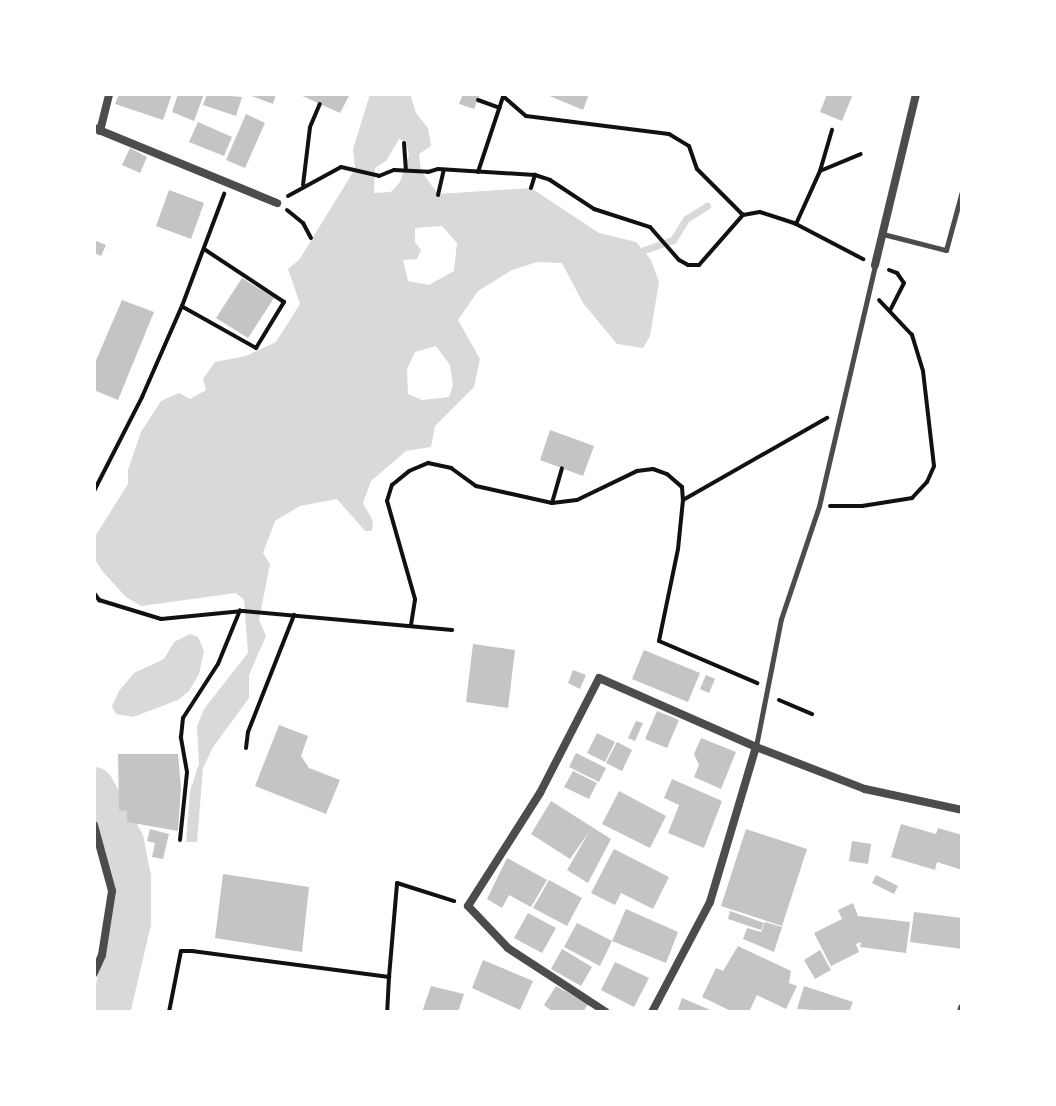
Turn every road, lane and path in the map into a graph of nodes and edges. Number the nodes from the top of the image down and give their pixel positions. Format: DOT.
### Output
graph roads {
  1 [pos="109,94"];
  2 [pos="916,94"];
  3 [pos="504,95"];
  4 [pos="478,100"];
  5 [pos="320,104"];
  6 [pos="500,108"];
  7 [pos="97,130"];
  8 [pos="832,130"];
  9 [pos="404,143"];
  10 [pos="861,154"];
  11 [pos="406,169"];
  12 [pos="444,170"];
  13 [pos="820,171"];
  14 [pos="478,172"];
  15 [pos="535,175"];
  16 [pos="227,184"];
  17 [pos="303,185"];
  18 [pos="531,188"];
  19 [pos="962,191"];
  20 [pos="438,195"];
  21 [pos="277,203"];
  22 [pos="743,215"];
  23 [pos="796,224"];
  24 [pos="883,234"];
  25 [pos="311,238"];
  26 [pos="204,249"];
  27 [pos="875,265"];
  28 [pos="868,291"];
  29 [pos="182,306"];
  30 [pos="891,309"];
  31 [pos="842,409"];
  32 [pos="562,468"];
  33 [pos="94,491"];
  34 [pos="683,500"];
  35 [pos="552,503"];
  36 [pos="819,506"];
  37 [pos="94,593"];
  38 [pos="241,610"];
  39 [pos="294,615"];
  40 [pos="411,625"];
  41 [pos="452,630"];
  42 [pos="767,687"];
  43 [pos="766,695"];
  44 [pos="812,714"];
  45 [pos="756,747"];
  46 [pos="246,748"];
  47 [pos="962,810"];
  48 [pos="94,825"];
  49 [pos="180,840"];
  50 [pos="468,906"];
  51 [pos="94,973"];
  52 [pos="389,977"];
  53 [pos="169,1012"];
  54 [pos="387,1012"];
  55 [pos="606,1012"];
  56 [pos="652,1012"];
  1 -- 7 [label="street"];
  2 -- 24 [label="street"];
  3 -- 6 [label="path"];
  3 -- 22 [label="path"];
  4 -- 6 [label="path"];
  5 -- 17 [label="path"];
  6 -- 14 [label="path"];
  7 -- 16 [label="street"];
  8 -- 13 [label="path"];
  9 -- 11 [label="path"];
  10 -- 13 [label="path"];
  11 -- 12 [label="path"];
  11 -- 17 [label="path"];
  12 -- 14 [label="path"];
  12 -- 20 [label="path"];
  13 -- 23 [label="path"];
  14 -- 15 [label="path"];
  15 -- 18 [label="path"];
  15 -- 22 [label="path"];
  16 -- 21 [label="street"];
  16 -- 26 [label="path"];
  17 -- 21 [label="path"];
  19 -- 24 [label="lane"];
  21 -- 25 [label="path"];
  22 -- 23 [label="path"];
  23 -- 27 [label="path"];
  24 -- 27 [label="street"];
  26 -- 29 [label="path"];
  26 -- 29 [label="path"];
  27 -- 28 [label="lane"];
  27 -- 30 [label="path"];
  28 -- 30 [label="path"];
  28 -- 31 [label="lane"];
  29 -- 33 [label="path"];
  30 -- 36 [label="path"];
  31 -- 34 [label="path"];
  31 -- 36 [label="lane"];
  32 -- 35 [label="path"];
  34 -- 35 [label="path"];
  34 -- 42 [label="path"];
  35 -- 40 [label="path"];
  36 -- 42 [label="lane"];
  37 -- 38 [label="path"];
  38 -- 39 [label="path"];
  38 -- 49 [label="path"];
  39 -- 40 [label="path"];
  39 -- 46 [label="path"];
  40 -- 41 [label="path"];
  42 -- 43 [label="lane"];
  43 -- 44 [label="path"];
  43 -- 45 [label="lane"];
  45 -- 47 [label="street"];
  45 -- 50 [label="street"];
  45 -- 56 [label="street"];
  48 -- 51 [label="street"];
  50 -- 52 [label="path"];
  50 -- 55 [label="street"];
  52 -- 53 [label="path"];
  52 -- 54 [label="path"];
}
